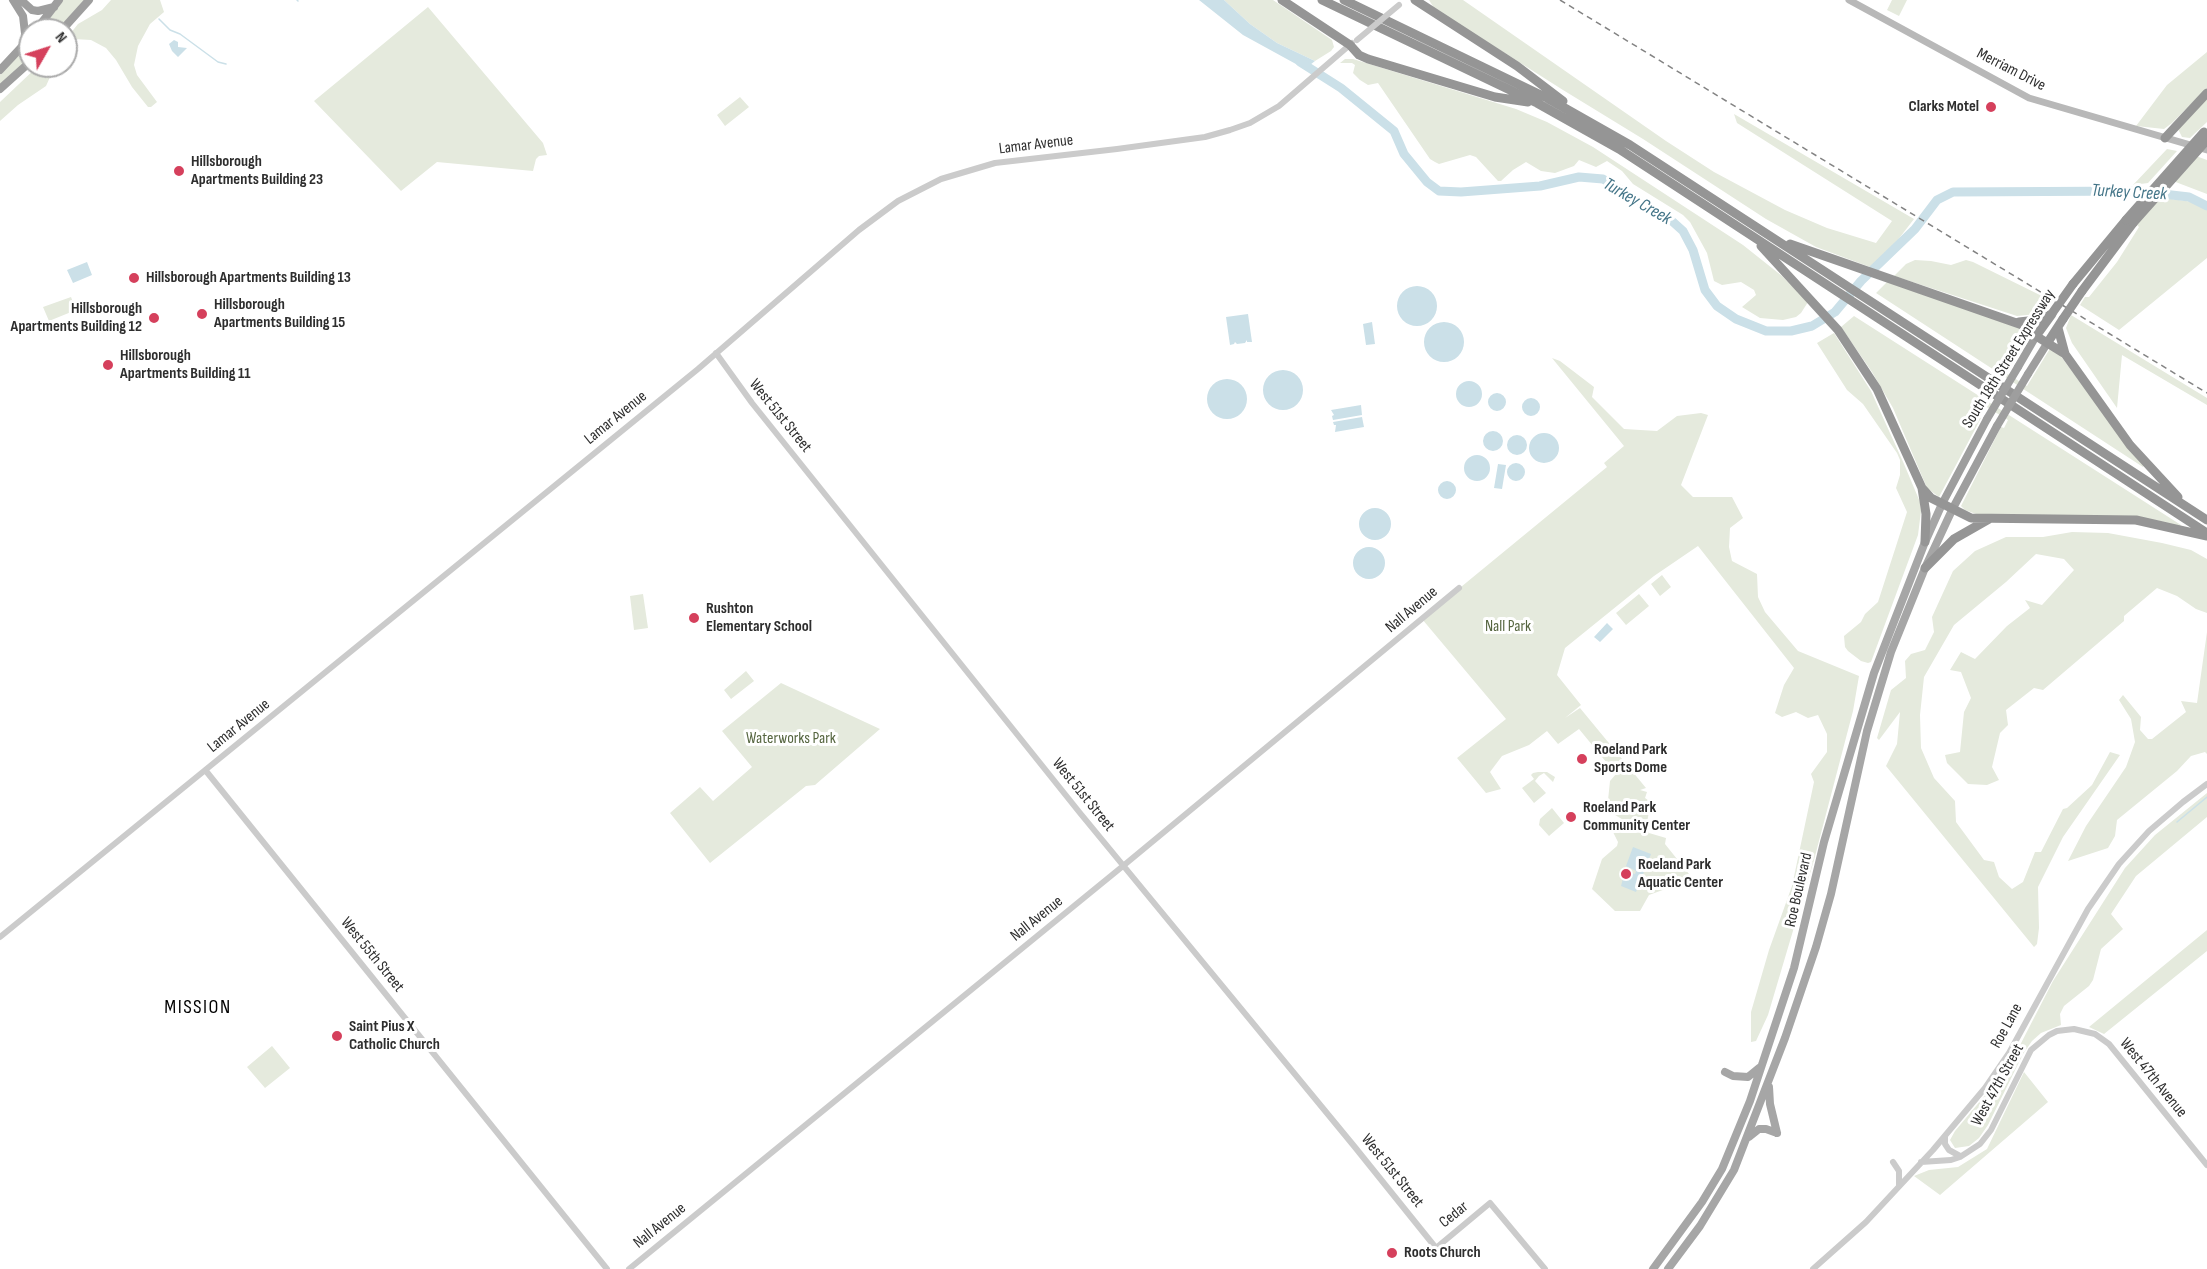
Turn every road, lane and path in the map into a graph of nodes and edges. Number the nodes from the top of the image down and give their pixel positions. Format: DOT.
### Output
graph roads {
  1 [pos="13,0"];
  2 [pos="21,0"];
  3 [pos="89,0"];
  4 [pos="1282,0"];
  5 [pos="1322,0"];
  6 [pos="1344,0"];
  7 [pos="1415,0"];
  8 [pos="1848,0"];
  9 [pos="1402,2"];
  10 [pos="56,4"];
  11 [pos="23,18"];
  12 [pos="45,18"];
  13 [pos="73,18"];
  14 [pos="1353,43"];
  15 [pos="18,51"];
  16 [pos="0,70"];
  17 [pos="18,73"];
  18 [pos="0,89"];
  19 [pos="2207,93"];
  20 [pos="1537,103"];
  21 [pos="1584,117"];
  22 [pos="2206,134"];
  23 [pos="2164,138"];
  24 [pos="2207,150"];
  25 [pos="2129,222"];
  26 [pos="1751,235"];
  27 [pos="1773,238"];
  28 [pos="2053,313"];
  29 [pos="2017,322"];
  30 [pos="2061,323"];
  31 [pos="2037,336"];
  32 [pos="2048,342"];
  33 [pos="716,353"];
  34 [pos="2065,354"];
  35 [pos="1922,488"];
  36 [pos="1942,504"];
  37 [pos="1953,508"];
  38 [pos="2188,508"];
  39 [pos="1991,518"];
  40 [pos="2207,520"];
  41 [pos="2207,535"];
  42 [pos="1925,542"];
  43 [pos="1926,568"];
  44 [pos="1459,588"];
  45 [pos="206,771"];
  46 [pos="2207,784"];
  47 [pos="1123,866"];
  48 [pos="0,937"];
  49 [pos="2066,1029"];
  50 [pos="1762,1065"];
  51 [pos="1725,1072"];
  52 [pos="1769,1082"];
  53 [pos="1945,1136"];
  54 [pos="1746,1140"];
  55 [pos="1960,1157"];
  56 [pos="1893,1162"];
  57 [pos="1921,1162"];
  58 [pos="2207,1165"];
  59 [pos="1899,1186"];
  60 [pos="1436,1248"];
  61 [pos="607,1269"];
  62 [pos="629,1269"];
  63 [pos="1545,1269"];
  64 [pos="1653,1269"];
  65 [pos="1668,1269"];
  66 [pos="1813,1269"];
  1 -- 11 [label="highway"];
  2 -- 10 [label="highway"];
  3 -- 13 [label="highway"];
  4 -- 14 [label="highway"];
  5 -- 20 [label="highway"];
  6 -- 21 [label="highway"];
  7 -- 21 [label="highway"];
  8 -- 23 [label="main road, Merriam Drive"];
  9 -- 14 [label="street, Lamar Avenue, bridge"];
  10 -- 12 [label="highway"];
  14 -- 20 [label="highway"];
  14 -- 33 [label="street, Lamar Avenue"];
  15 -- 16 [label="highway"];
  17 -- 18 [label="highway"];
  19 -- 23 [label="highway"];
  20 -- 26 [label="highway"];
  21 -- 27 [label="highway"];
  22 -- 25 [label="highway, South 18th Street Expressway, bridge"];
  23 -- 24 [label="main road, Merriam Drive"];
  25 -- 28 [label="highway, South 18th Street Expressway, bridge"];
  25 -- 30 [label="highway, South 18th Street Expressway, bridge"];
  26 -- 35 [label="highway"];
  26 -- 41 [label="highway"];
  27 -- 29 [label="highway"];
  27 -- 38 [label="highway"];
  28 -- 29 [label="highway"];
  28 -- 31 [label="highway, South 18th Street Expressway"];
  29 -- 31 [label="highway"];
  30 -- 32 [label="highway, South 18th Street Expressway"];
  30 -- 34 [label="highway"];
  31 -- 32 [label="highway"];
  31 -- 36 [label="highway, South 18th Street Expressway, bridge"];
  32 -- 34 [label="highway"];
  32 -- 37 [label="highway, South 18th Street Expressway, bridge"];
  33 -- 45 [label="street, Lamar Avenue"];
  33 -- 47 [label="street, West 51st Street"];
  34 -- 38 [label="highway"];
  35 -- 36 [label="highway"];
  35 -- 42 [label="highway"];
  36 -- 37 [label="highway"];
  36 -- 42 [label="main road, Roe Boulevard"];
  37 -- 39 [label="highway"];
  37 -- 43 [label="main road, Roe Boulevard"];
  38 -- 40 [label="highway"];
  39 -- 41 [label="highway"];
  39 -- 43 [label="highway"];
  42 -- 50 [label="main road, Roe Boulevard"];
  43 -- 52 [label="main road, Roe Boulevard"];
  44 -- 47 [label="street, Nall Avenue"];
  45 -- 48 [label="street, Lamar Avenue"];
  45 -- 61 [label="street, West 55th Street"];
  46 -- 53 [label="street, Roe Lane"];
  47 -- 60 [label="street, West 51st Street"];
  47 -- 62 [label="street, Nall Avenue"];
  49 -- 55 [label="street, West 47th Street"];
  49 -- 58 [label="street, West 47th Avenue"];
  50 -- 51 [label="main road"];
  50 -- 64 [label="main road, Roe Boulevard"];
  52 -- 54 [label="main road, Roe Boulevard"];
  52 -- 54 [label="main road"];
  53 -- 55 [label="street"];
  53 -- 57 [label="street, Roe Lane"];
  54 -- 65 [label="main road, Roe Boulevard"];
  55 -- 57 [label="street, West 47th Street"];
  56 -- 59 [label="street"];
  57 -- 59 [label="street, Roe Lane"];
  59 -- 66 [label="street, Roe Lane"];
  60 -- 63 [label="street, Cedar"];
}
